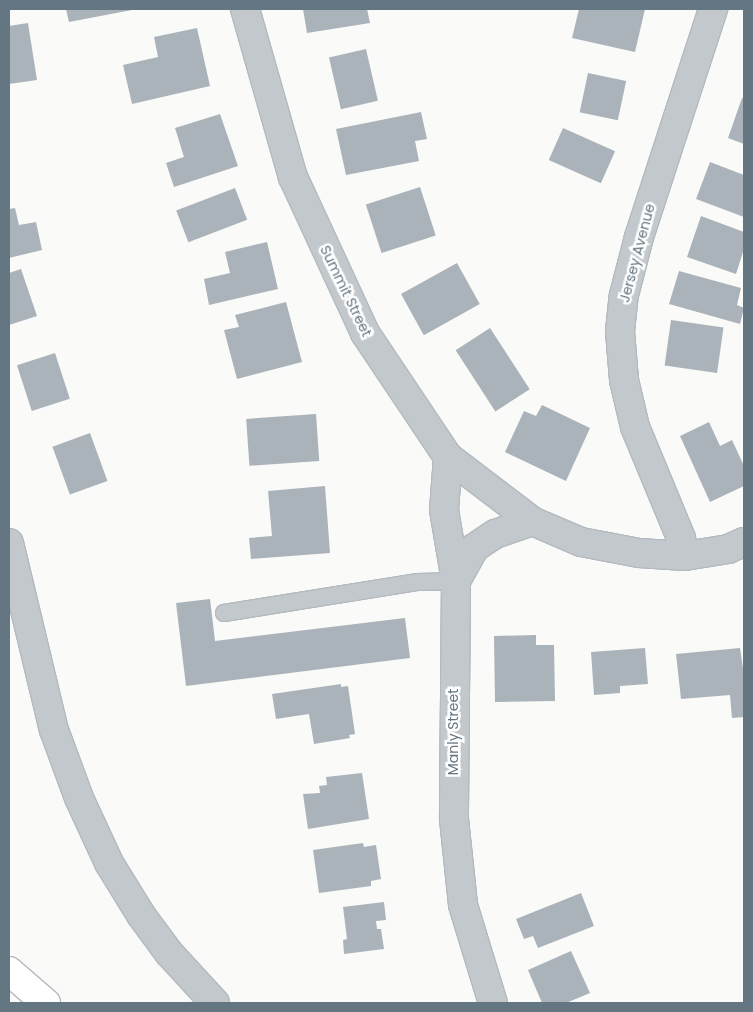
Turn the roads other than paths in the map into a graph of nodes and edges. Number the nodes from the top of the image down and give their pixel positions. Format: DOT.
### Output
graph roads {
  1 [pos="245,9"];
  2 [pos="713,9"];
  3 [pos="448,457"];
  4 [pos="532,521"];
  5 [pos="744,542"];
  6 [pos="9,543"];
  7 [pos="685,556"];
  8 [pos="456,581"];
  9 [pos="224,613"];
  10 [pos="9,971"];
  11 [pos="46,1003"];
  12 [pos="215,1003"];
  13 [pos="493,1003"];
  1 -- 3 [label="street, Summit Street"];
  2 -- 7 [label="street, Jersey Avenue"];
  3 -- 4 [label="street, Summit Street"];
  3 -- 8 [label="street, Manly Street"];
  4 -- 7 [label="street, Summit Street"];
  4 -- 8 [label="street"];
  5 -- 7 [label="street, Summit Street"];
  6 -- 12 [label="street"];
  8 -- 9 [label="lane"];
  8 -- 13 [label="street, Manly Street"];
  10 -- 11 [label="street"];
}
